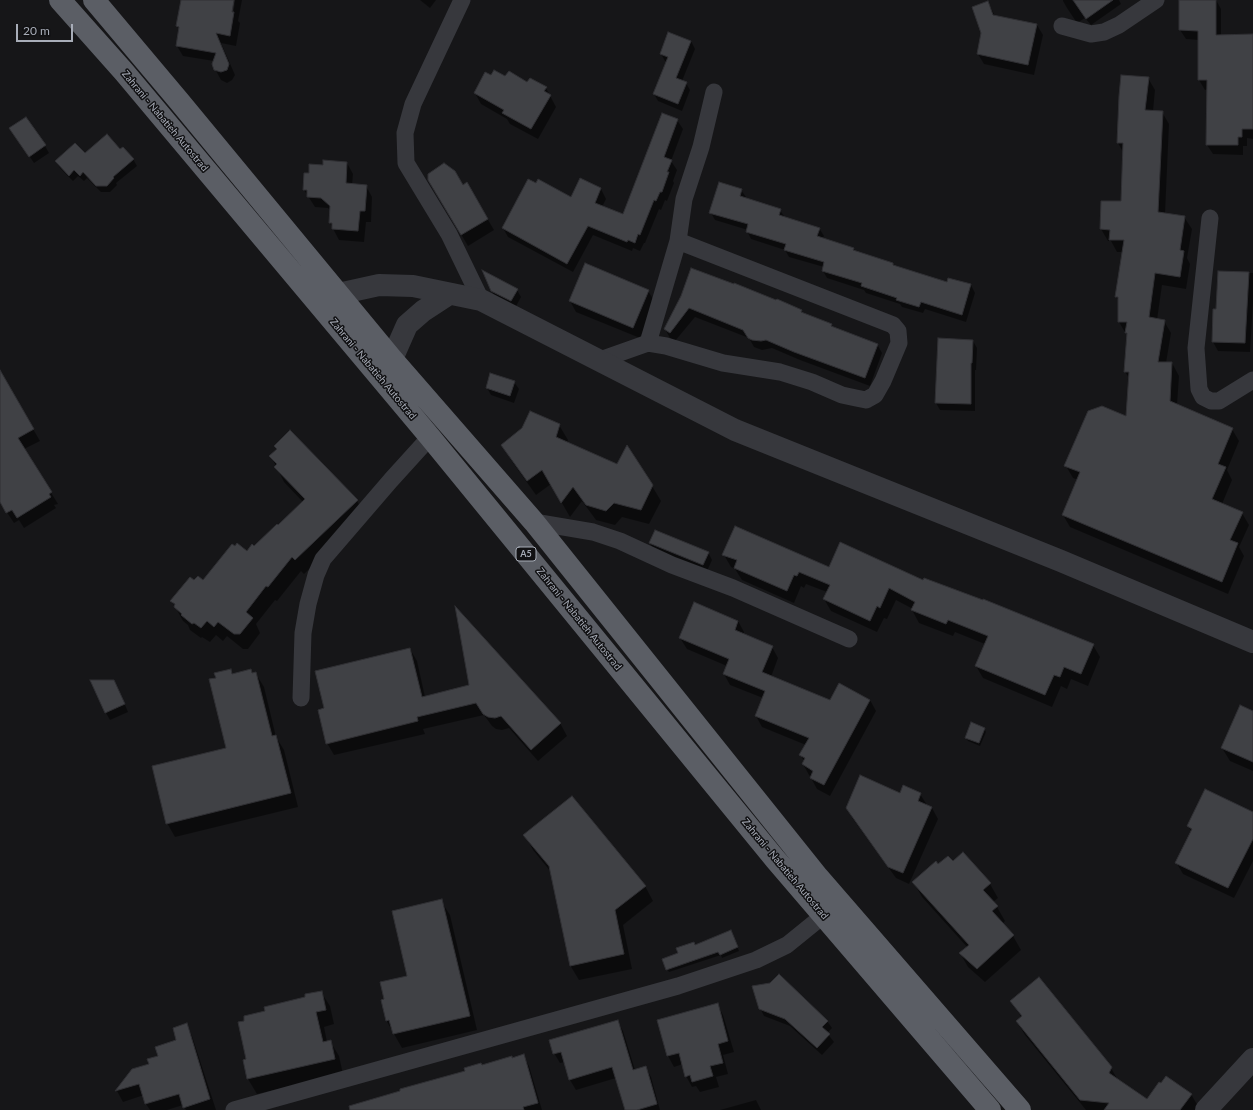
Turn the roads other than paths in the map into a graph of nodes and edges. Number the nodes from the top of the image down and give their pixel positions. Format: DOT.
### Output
graph roads {
  1 [pos="60,0"];
  2 [pos="94,0"];
  3 [pos="462,0"];
  4 [pos="1156,0"];
  5 [pos="1062,26"];
  6 [pos="142,57"];
  7 [pos="124,72"];
  8 [pos="714,92"];
  9 [pos="179,101"];
  10 [pos="161,117"];
  11 [pos="1210,218"];
  12 [pos="678,241"];
  13 [pos="338,294"];
  14 [pos="449,294"];
  15 [pos="481,300"];
  16 [pos="648,343"];
  17 [pos="392,359"];
  18 [pos="600,360"];
  19 [pos="1253,380"];
  20 [pos="430,437"];
  21 [pos="534,522"];
  22 [pos="848,639"];
  23 [pos="1253,642"];
  24 [pos="301,698"];
  25 [pos="824,915"];
  26 [pos="1253,1059"];
  27 [pos="234,1110"];
  28 [pos="990,1110"];
  29 [pos="1020,1110"];
  30 [pos="1206,1110"];
  1 -- 7 [label="highway, Zahrani - Nabatieh Autostrad / A5"];
  2 -- 6 [label="highway, Zahrani - Nabatieh Autostrad / A5"];
  3 -- 15 [label="street"];
  4 -- 5 [label="street"];
  6 -- 7 [label="highway"];
  6 -- 9 [label="highway, Zahrani - Nabatieh Autostrad / A5"];
  7 -- 10 [label="highway, Zahrani - Nabatieh Autostrad / A5"];
  8 -- 12 [label="street"];
  9 -- 10 [label="highway"];
  9 -- 13 [label="highway, Zahrani - Nabatieh Autostrad / A5"];
  10 -- 20 [label="highway, Zahrani - Nabatieh Autostrad / A5"];
  11 -- 19 [label="street"];
  12 -- 16 [label="street"];
  12 -- 16 [label="street"];
  13 -- 14 [label="street"];
  13 -- 17 [label="highway, Zahrani - Nabatieh Autostrad / A5"];
  14 -- 15 [label="street"];
  14 -- 17 [label="street"];
  15 -- 18 [label="street"];
  16 -- 18 [label="street"];
  17 -- 21 [label="highway, Zahrani - Nabatieh Autostrad / A5"];
  18 -- 23 [label="street"];
  20 -- 24 [label="street"];
  20 -- 25 [label="highway, Zahrani - Nabatieh Autostrad / A5"];
  21 -- 22 [label="street"];
  21 -- 29 [label="highway, Zahrani - Nabatieh Autostrad / A5"];
  25 -- 27 [label="street"];
  25 -- 28 [label="highway, Zahrani - Nabatieh Autostrad / A5"];
  26 -- 30 [label="street"];
}
